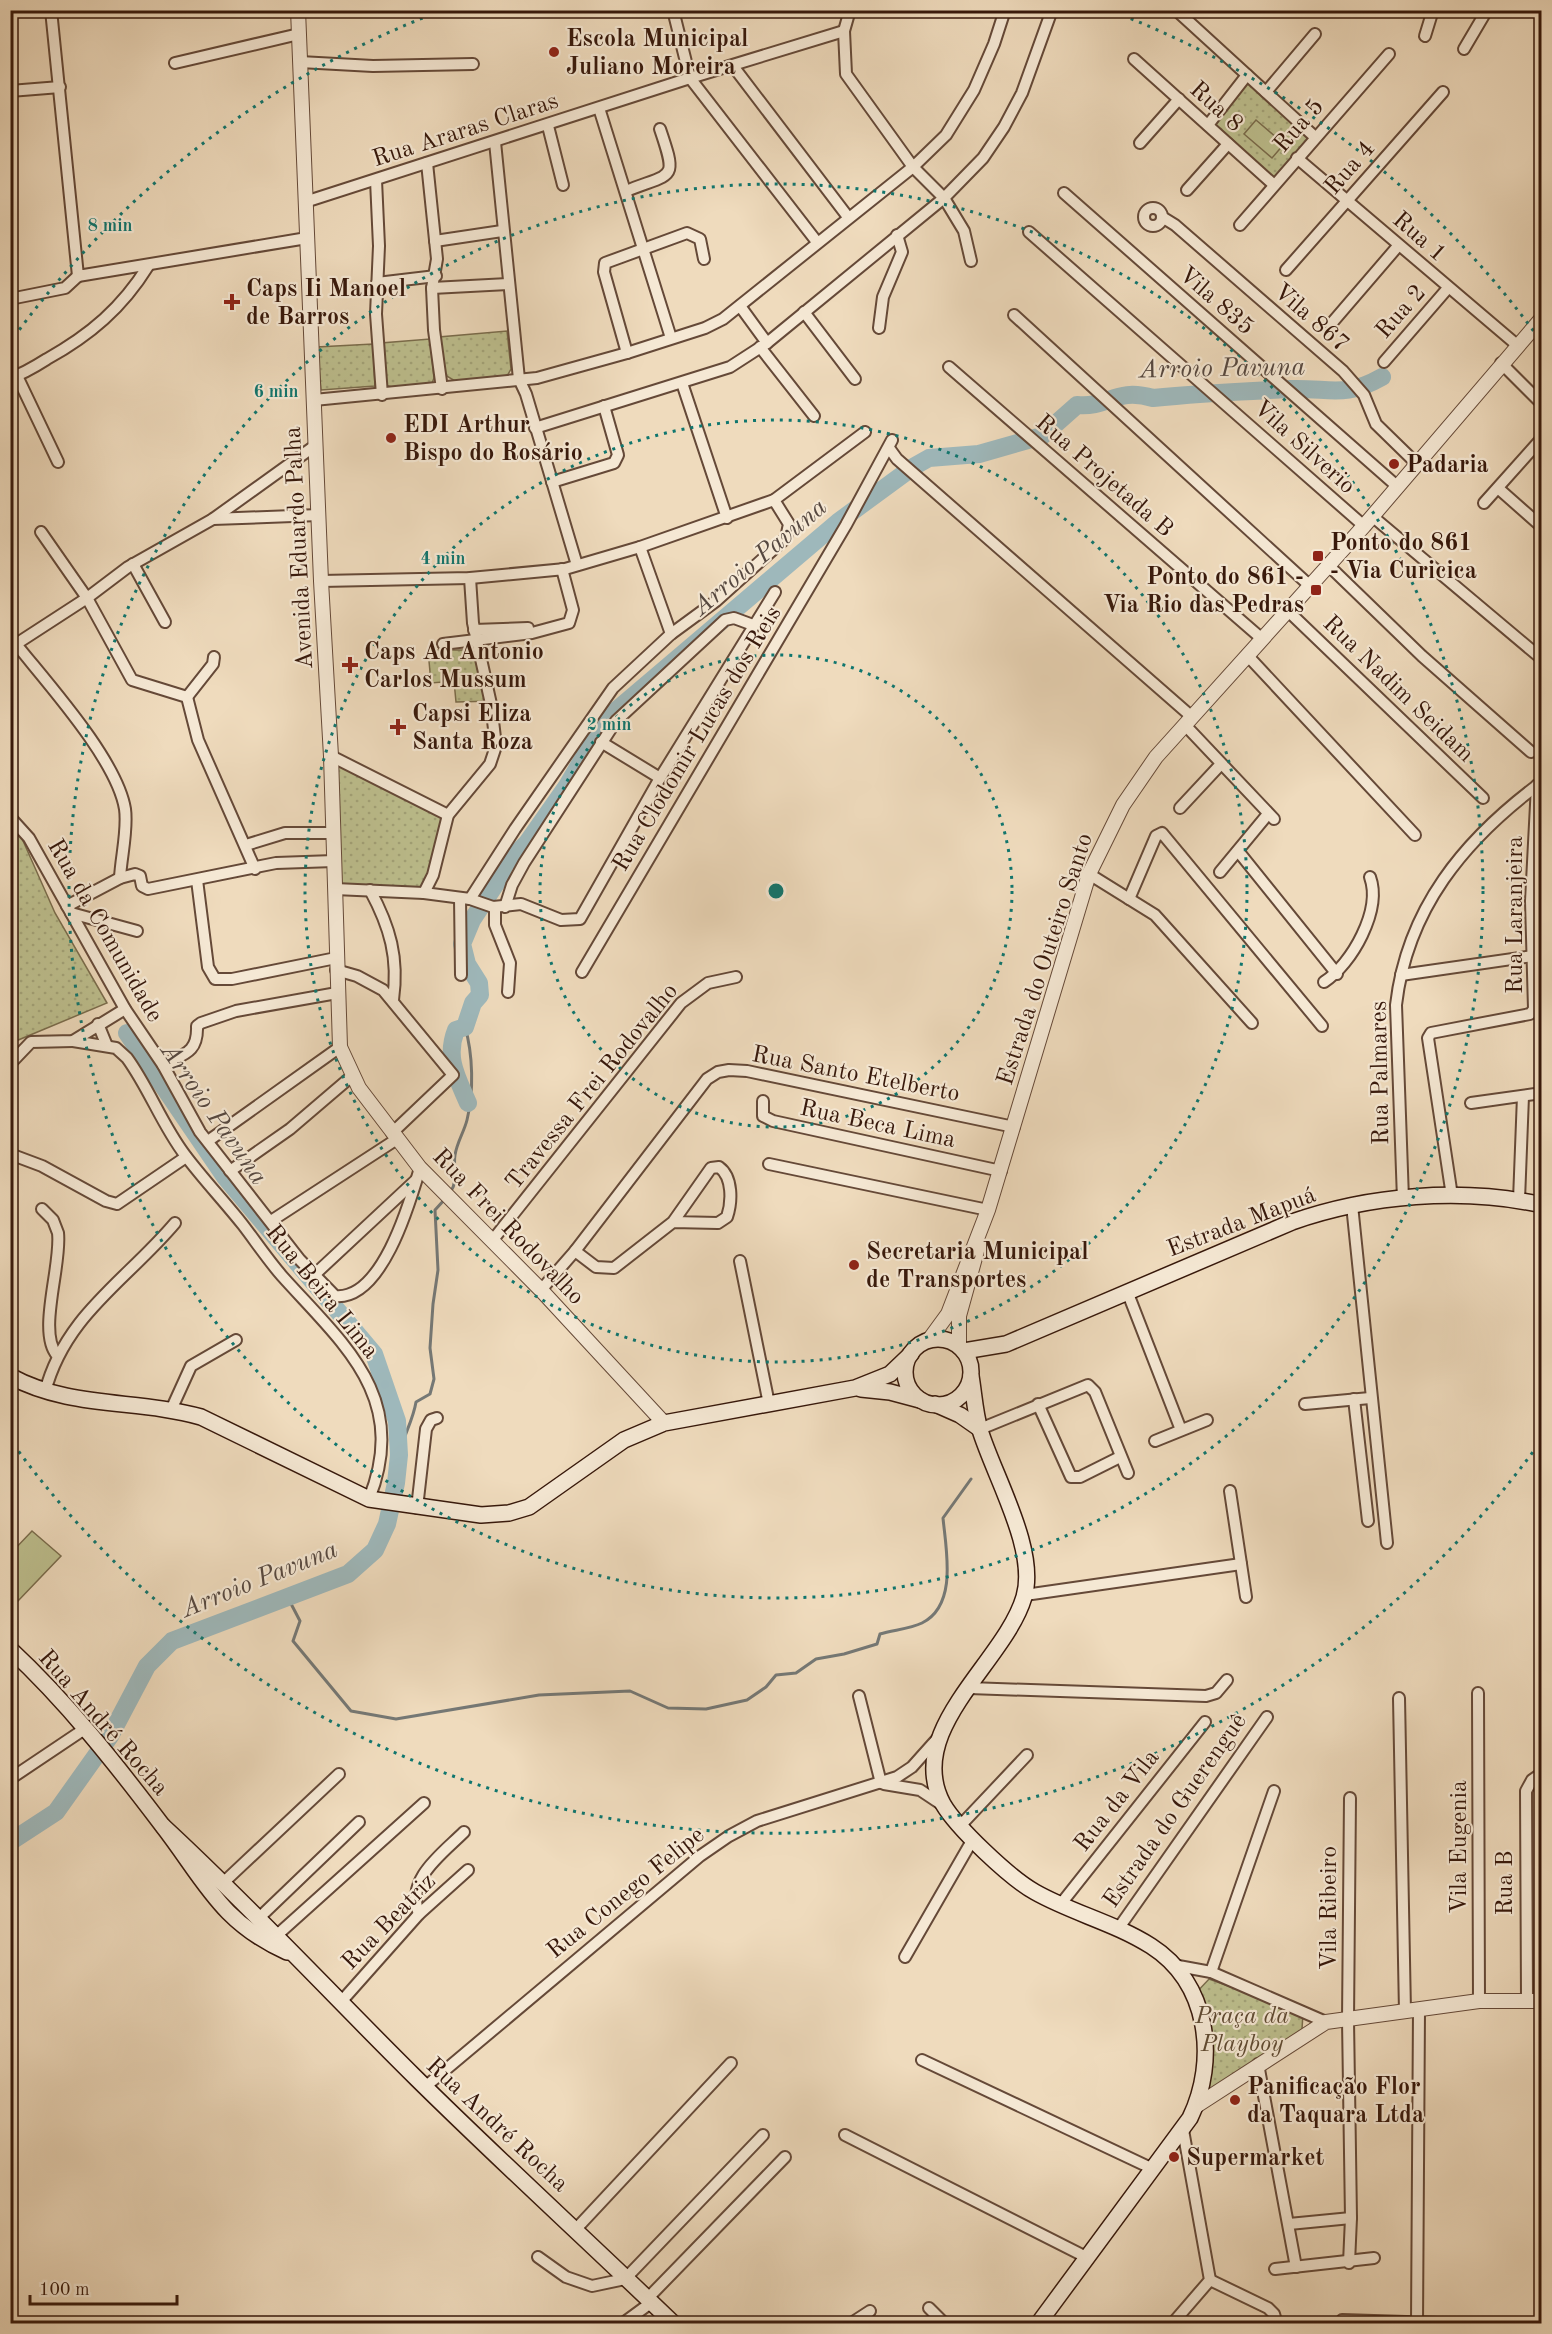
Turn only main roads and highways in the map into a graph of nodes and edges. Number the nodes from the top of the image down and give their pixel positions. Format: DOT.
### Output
graph roads {
  1 [pos="1542,1205"];
  2 [pos="1006,1344"];
  3 [pos="962,1349"];
  4 [pos="911,1354"];
  5 [pos="971,1373"];
  6 [pos="10,1376"];
  7 [pos="855,1388"];
  8 [pos="929,1403"];
  9 [pos="980,1429"];
  10 [pos="14,1658"];
  11 [pos="163,1826"];
  12 [pos="293,1954"];
  13 [pos="674,2324"];
  14 [pos="1038,2324"];
  1 -- 2 [label="main road, Estrada Mapuá"];
  2 -- 3 [label="main road, Estrada Mapuá"];
  2 -- 5 [label="main road, Estrada Mapuá"];
  3 -- 4 [label="main road"];
  3 -- 5 [label="main road"];
  4 -- 7 [label="main road"];
  4 -- 8 [label="main road"];
  5 -- 8 [label="main road"];
  5 -- 9 [label="main road, Estrada do Guerenguê"];
  6 -- 7 [label="main road"];
  7 -- 8 [label="main road"];
  8 -- 9 [label="main road"];
  9 -- 14 [label="main road, Estrada do Guerenguê"];
  10 -- 11 [label="main road, Rua André Rocha"];
  11 -- 12 [label="main road, Rua André Rocha"];
  11 -- 12 [label="main road, Rua André Rocha"];
  12 -- 13 [label="main road, Rua André Rocha"];
}
